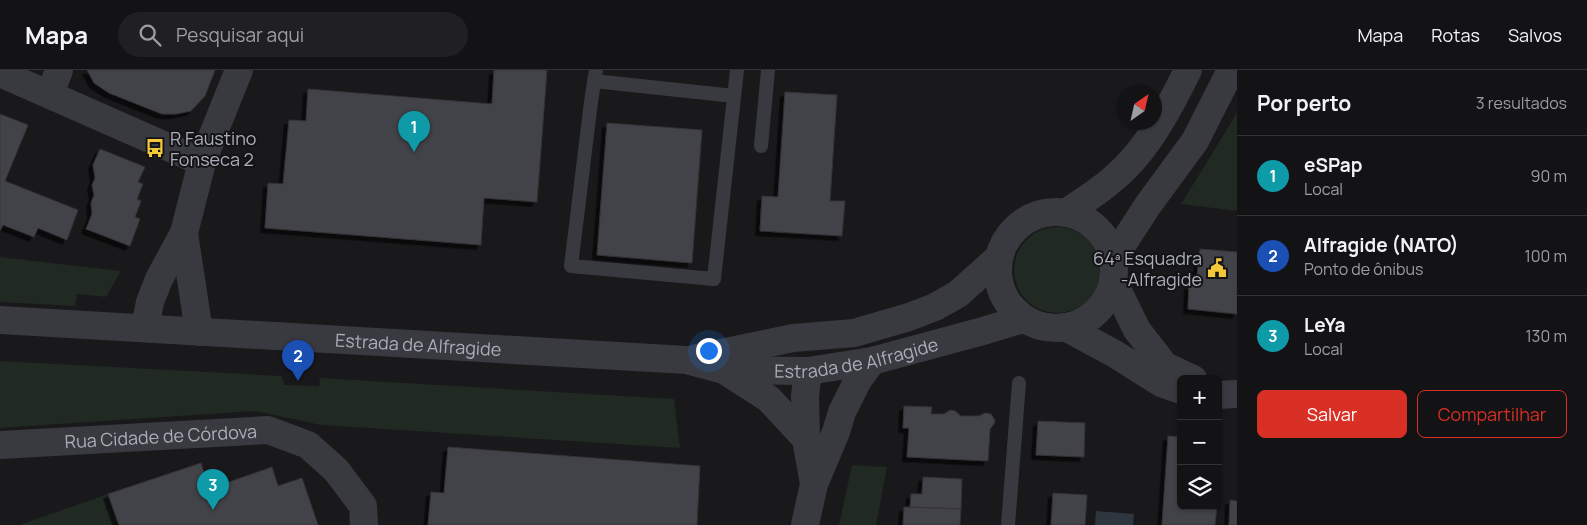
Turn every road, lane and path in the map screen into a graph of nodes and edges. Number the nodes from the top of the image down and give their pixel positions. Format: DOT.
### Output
graph roads {
  1 [pos="239,70"];
  2 [pos="737,70"];
  3 [pos="768,70"];
  4 [pos="1188,70"];
  5 [pos="1231,70"];
  6 [pos="0,73"];
  7 [pos="595,76"];
  8 [pos="54,82"];
  9 [pos="734,96"];
  10 [pos="760,146"];
  11 [pos="202,162"];
  12 [pos="1067,212"];
  13 [pos="184,233"];
  14 [pos="998,258"];
  15 [pos="1113,270"];
  16 [pos="1023,319"];
  17 [pos="0,320"];
  18 [pos="145,328"];
  19 [pos="1067,328"];
  20 [pos="199,332"];
  21 [pos="854,333"];
  22 [pos="686,360"];
  23 [pos="872,360"];
  24 [pos="724,370"];
  25 [pos="808,371"];
  26 [pos="1185,375"];
  27 [pos="1019,383"];
  28 [pos="1177,389"];
  29 [pos="806,439"];
  30 [pos="0,445"];
  31 [pos="814,484"];
  32 [pos="364,525"];
  33 [pos="804,525"];
  34 [pos="1008,525"];
  1 -- 11 [label="street"];
  2 -- 9 [label="lane"];
  3 -- 10 [label="lane"];
  4 -- 12 [label="street"];
  5 -- 15 [label="street"];
  6 -- 8 [label="street"];
  7 -- 9 [label="lane"];
  7 -- 9 [label="lane"];
  8 -- 11 [label="street"];
  11 -- 13 [label="street"];
  12 -- 14 [label="street"];
  12 -- 15 [label="street"];
  13 -- 18 [label="street"];
  13 -- 20 [label="street"];
  14 -- 16 [label="street"];
  14 -- 21 [label="street, Estrada de Alfragide"];
  15 -- 19 [label="street"];
  15 -- 26 [label="street"];
  16 -- 19 [label="street"];
  16 -- 23 [label="street, Estrada de Alfragide"];
  17 -- 18 [label="street, Estrada de Alfragide"];
  18 -- 20 [label="street, Estrada de Alfragide"];
  19 -- 28 [label="street"];
  20 -- 22 [label="street, Estrada de Alfragide"];
  21 -- 22 [label="street, Estrada de Alfragide"];
  21 -- 25 [label="street"];
  22 -- 24 [label="street, Estrada de Alfragide"];
  23 -- 25 [label="street, Estrada de Alfragide"];
  23 -- 31 [label="street"];
  24 -- 25 [label="street, Estrada de Alfragide"];
  24 -- 29 [label="street"];
  25 -- 29 [label="street"];
  27 -- 34 [label="lane"];
  29 -- 31 [label="street"];
  30 -- 32 [label="street, Rua Cidade de Córdova"];
  31 -- 33 [label="street"];
}
